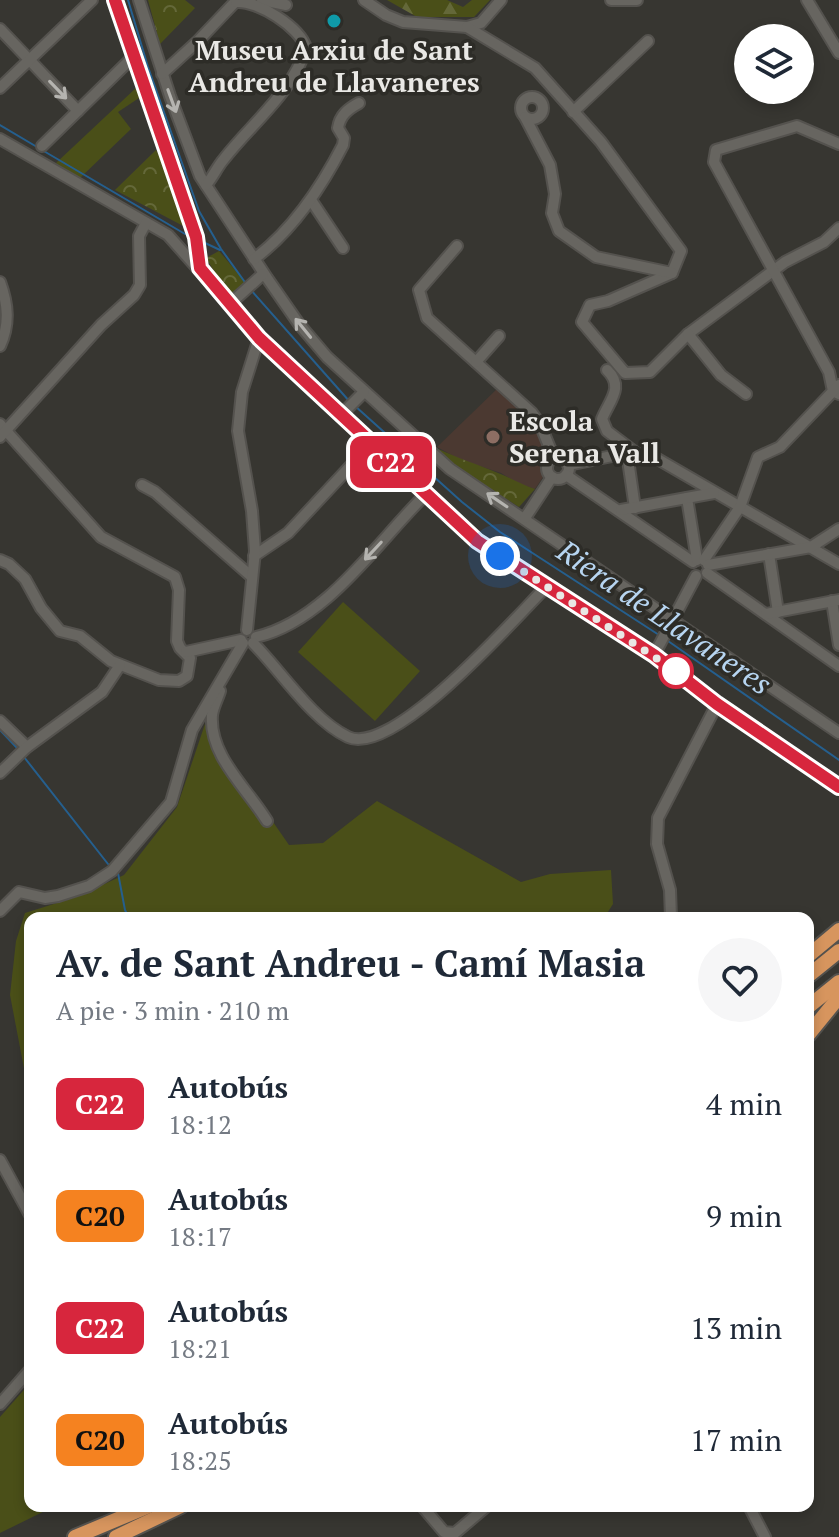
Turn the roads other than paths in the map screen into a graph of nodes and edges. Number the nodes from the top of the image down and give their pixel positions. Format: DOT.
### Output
graph roads {
  1 [pos="92,0"];
  2 [pos="115,0"];
  3 [pos="139,0"];
  4 [pos="262,0"];
  5 [pos="364,0"];
  6 [pos="501,0"];
  7 [pos="611,0"];
  8 [pos="637,0"];
  9 [pos="807,0"];
  10 [pos="236,1"];
  11 [pos="286,5"];
  12 [pos="467,27"];
  13 [pos="0,29"];
  14 [pos="648,41"];
  15 [pos="839,53"];
  16 [pos="135,55"];
  17 [pos="29,60"];
  18 [pos="162,74"];
  19 [pos="0,88"];
  20 [pos="554,90"];
  21 [pos="359,103"];
  22 [pos="543,104"];
  23 [pos="78,111"];
  24 [pos="573,112"];
  25 [pos="525,117"];
  26 [pos="0,139"];
  27 [pos="839,144"];
  28 [pos="42,146"];
  29 [pos="206,185"];
  30 [pos="311,200"];
  31 [pos="146,223"];
  32 [pos="839,228"];
  33 [pos="457,246"];
  34 [pos="343,248"];
  35 [pos="254,259"];
  36 [pos="200,268"];
  37 [pos="774,271"];
  38 [pos="672,273"];
  39 [pos="263,274"];
  40 [pos="0,282"];
  41 [pos="231,303"];
  42 [pos="688,334"];
  43 [pos="499,336"];
  44 [pos="259,338"];
  45 [pos="0,346"];
  46 [pos="476,362"];
  47 [pos="607,370"];
  48 [pos="837,390"];
  49 [pos="364,392"];
  50 [pos="746,394"];
  51 [pos="340,416"];
  52 [pos="2,431"];
  53 [pos="371,444"];
  54 [pos="632,453"];
  55 [pos="554,458"];
  56 [pos="567,470"];
  57 [pos="552,477"];
  58 [pos="142,485"];
  59 [pos="714,493"];
  60 [pos="426,494"];
  61 [pos="687,498"];
  62 [pos="740,507"];
  63 [pos="635,508"];
  64 [pos="621,510"];
  65 [pos="525,518"];
  66 [pos="839,529"];
  67 [pos="811,547"];
  68 [pos="769,554"];
  69 [pos="254,556"];
  70 [pos="0,560"];
  71 [pos="839,564"];
  72 [pos="701,566"];
  73 [pos="252,577"];
  74 [pos="546,587"];
  75 [pos="836,601"];
  76 [pos="778,612"];
  77 [pos="766,614"];
  78 [pos="673,619"];
  79 [pos="248,638"];
  80 [pos="839,645"];
  81 [pos="186,652"];
  82 [pos="654,655"];
  83 [pos="833,656"];
  84 [pos="120,665"];
  85 [pos="839,666"];
  86 [pos="225,677"];
  87 [pos="717,704"];
  88 [pos="0,721"];
  89 [pos="839,733"];
  90 [pos="27,747"];
  91 [pos="0,773"];
  92 [pos="839,787"];
  93 [pos="267,821"];
  94 [pos="0,911"];
  95 [pos="671,912"];
  96 [pos="839,930"];
  97 [pos="814,951"];
  98 [pos="839,951"];
  99 [pos="814,971"];
  100 [pos="839,982"];
  101 [pos="839,997"];
  102 [pos="814,1002"];
  103 [pos="814,1028"];
  104 [pos="0,1160"];
  105 [pos="24,1204"];
  106 [pos="24,1377"];
  107 [pos="0,1404"];
  108 [pos="135,1512"];
  109 [pos="168,1512"];
  110 [pos="427,1512"];
  111 [pos="480,1512"];
  112 [pos="752,1512"];
  113 [pos="75,1537"];
  114 [pos="116,1537"];
  115 [pos="765,1537"];
  1 -- 17 [label="street"];
  2 -- 16 [label="street"];
  3 -- 18 [label="street"];
  4 -- 11 [label="street"];
  5 -- 12 [label="street"];
  6 -- 12 [label="street"];
  7 -- 8 [label="street"];
  9 -- 15 [label="street"];
  10 -- 18 [label="street"];
  10 -- 29 [label="street"];
  12 -- 20 [label="street"];
  13 -- 17 [label="street"];
  14 -- 24 [label="street"];
  16 -- 23 [label="street"];
  16 -- 36 [label="street"];
  17 -- 19 [label="street"];
  17 -- 23 [label="street, one-way"];
  18 -- 29 [label="street, one-way"];
  20 -- 22 [label="street"];
  20 -- 24 [label="street"];
  21 -- 30 [label="street"];
  22 -- 25 [label="street"];
  22 -- 25 [label="street"];
  23 -- 28 [label="street"];
  24 -- 38 [label="street"];
  25 -- 38 [label="street"];
  26 -- 31 [label="street"];
  27 -- 37 [label="street"];
  29 -- 35 [label="street"];
  30 -- 34 [label="street"];
  30 -- 35 [label="street"];
  31 -- 36 [label="street"];
  31 -- 52 [label="street"];
  32 -- 37 [label="street"];
  33 -- 46 [label="street"];
  35 -- 39 [label="street"];
  36 -- 41 [label="street"];
  37 -- 42 [label="street"];
  37 -- 48 [label="street"];
  38 -- 42 [label="street"];
  39 -- 41 [label="street"];
  49 -- 39 [label="street, one-way"];
  40 -- 45 [label="street"];
  41 -- 44 [label="street"];
  42 -- 50 [label="street"];
  43 -- 46 [label="street"];
  44 -- 51 [label="street"];
  44 -- 69 [label="street"];
  46 -- 55 [label="street"];
  47 -- 54 [label="street"];
  48 -- 62 [label="street"];
  49 -- 51 [label="street"];
  65 -- 49 [label="street, one-way"];
  51 -- 53 [label="street"];
  52 -- 81 [label="street"];
  53 -- 60 [label="street"];
  53 -- 69 [label="street"];
  54 -- 56 [label="street"];
  54 -- 59 [label="street"];
  54 -- 63 [label="street"];
  55 -- 56 [label="street"];
  55 -- 57 [label="street"];
  56 -- 57 [label="street"];
  56 -- 64 [label="street"];
  57 -- 65 [label="street"];
  58 -- 73 [label="street"];
  59 -- 61 [label="street"];
  59 -- 62 [label="street"];
  60 -- 74 [label="street"];
  60 -- 79 [label="street, one-way"];
  61 -- 63 [label="street"];
  61 -- 72 [label="street"];
  62 -- 67 [label="street"];
  62 -- 72 [label="street"];
  63 -- 64 [label="street"];
  64 -- 72 [label="street"];
  65 -- 78 [label="street"];
  66 -- 67 [label="street"];
  67 -- 68 [label="street"];
  67 -- 71 [label="street"];
  68 -- 72 [label="street"];
  68 -- 76 [label="street"];
  69 -- 73 [label="street"];
  70 -- 84 [label="street"];
  72 -- 77 [label="street"];
  72 -- 78 [label="street"];
  73 -- 79 [label="street"];
  74 -- 79 [label="street"];
  74 -- 82 [label="street"];
  75 -- 76 [label="street"];
  75 -- 80 [label="street"];
  76 -- 77 [label="street"];
  77 -- 83 [label="street"];
  78 -- 82 [label="street"];
  78 -- 89 [label="street"];
  79 -- 81 [label="street"];
  79 -- 86 [label="street"];
  81 -- 84 [label="street"];
  82 -- 87 [label="street"];
  83 -- 85 [label="street"];
  84 -- 90 [label="street"];
  86 -- 93 [label="street"];
  86 -- 94 [label="street"];
  87 -- 92 [label="street"];
  87 -- 95 [label="street"];
  88 -- 90 [label="street"];
  90 -- 91 [label="street"];
  96 -- 97 [label="highway"];
  98 -- 99 [label="highway"];
  100 -- 102 [label="highway"];
  101 -- 103 [label="highway"];
  104 -- 105 [label="street"];
  106 -- 107 [label="street"];
  108 -- 113 [label="highway"];
  109 -- 114 [label="highway"];
  110 -- 111 [label="street"];
  112 -- 115 [label="street"];
}
